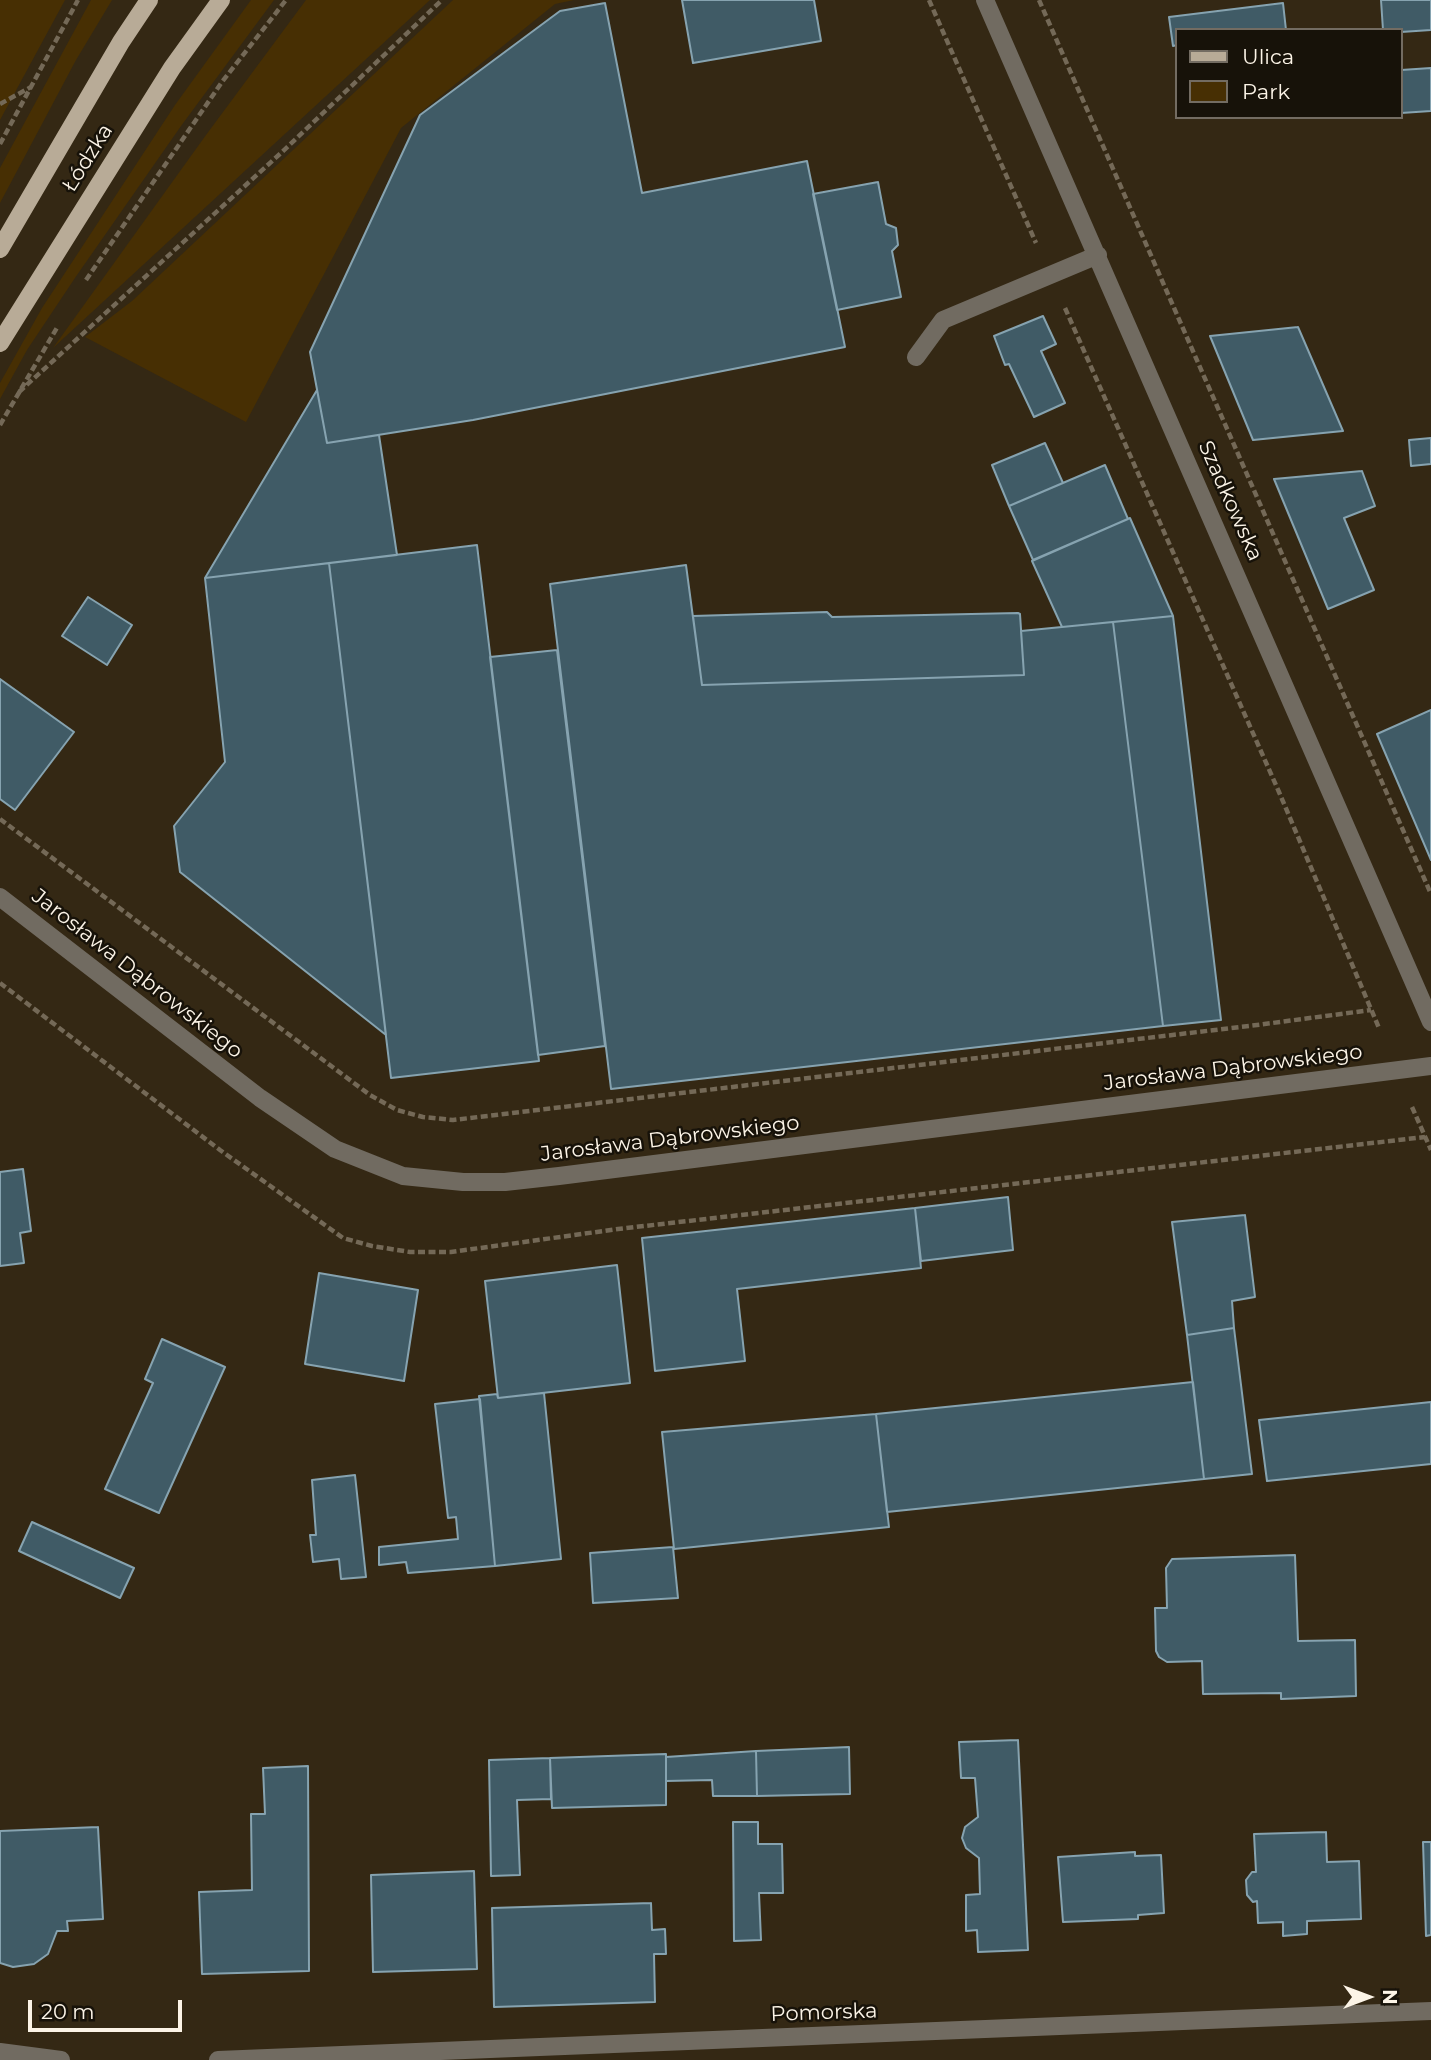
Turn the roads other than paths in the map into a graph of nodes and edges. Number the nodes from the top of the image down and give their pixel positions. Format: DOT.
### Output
graph roads {
  1 [pos="149,0"];
  2 [pos="221,0"];
  3 [pos="985,0"];
  4 [pos="0,249"];
  5 [pos="1098,256"];
  6 [pos="0,344"];
  7 [pos="916,357"];
  8 [pos="0,897"];
  9 [pos="1431,1022"];
  10 [pos="1431,1066"];
  11 [pos="1431,2011"];
  12 [pos="0,2052"];
  13 [pos="61,2060"];
  14 [pos="218,2060"];
  1 -- 4 [label="main road, Łódzka"];
  2 -- 6 [label="main road, Łódzka"];
  3 -- 5 [label="street, Szadkowska"];
  5 -- 7 [label="street"];
  5 -- 9 [label="street, Szadkowska"];
  8 -- 10 [label="street, Jarosława Dąbrowskiego"];
  11 -- 14 [label="street, Pomorska"];
  12 -- 13 [label="street"];
}
